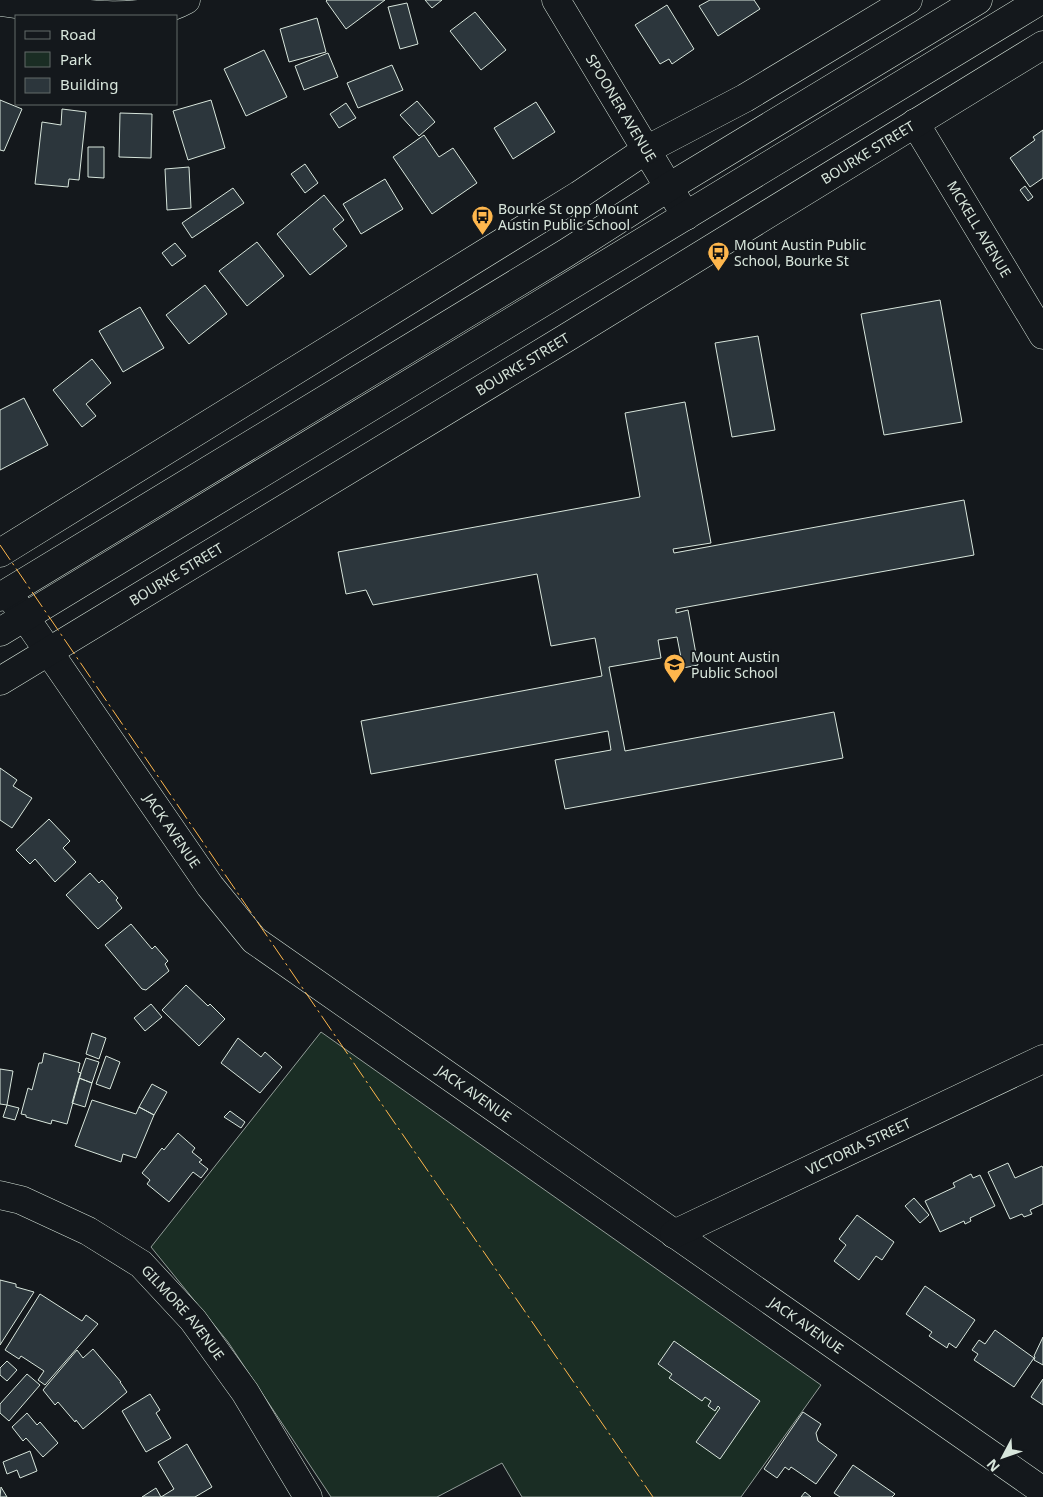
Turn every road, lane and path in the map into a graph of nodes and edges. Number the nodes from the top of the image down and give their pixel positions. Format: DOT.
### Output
graph roads {
  1 [pos="186,0"];
  2 [pos="556,0"];
  3 [pos="908,0"];
  4 [pos="978,0"];
  5 [pos="1041,0"];
  6 [pos="0,2"];
  7 [pos="111,15"];
  8 [pos="133,15"];
  9 [pos="1043,45"];
  10 [pos="915,123"];
  11 [pos="646,150"];
  12 [pos="669,187"];
  13 [pos="686,216"];
  14 [pos="1043,334"];
  15 [pos="0,552"];
  16 [pos="4,595"];
  17 [pos="25,617"];
  18 [pos="0,632"];
  19 [pos="48,652"];
  20 [pos="0,680"];
  21 [pos="1043,1059"];
  22 [pos="0,1195"];
  23 [pos="674,1234"];
  24 [pos="1043,1491"];
  25 [pos="308,1497"];
  1 -- 8 [label="street"];
  2 -- 11 [label="street, SPOONER AVENUE"];
  3 -- 11 [label="street"];
  4 -- 12 [label="street"];
  5 -- 13 [label="street"];
  6 -- 7 [label="street"];
  9 -- 10 [label="street, BOURKE STREET"];
  10 -- 14 [label="street, MCKELL AVENUE"];
  10 -- 19 [label="street, BOURKE STREET"];
  11 -- 12 [label="street, SPOONER AVENUE"];
  11 -- 15 [label="street"];
  12 -- 13 [label="street, SPOONER AVENUE"];
  12 -- 16 [label="street"];
  13 -- 17 [label="street"];
  16 -- 17 [label="street, JACK AVENUE"];
  17 -- 18 [label="street"];
  17 -- 19 [label="street, JACK AVENUE"];
  19 -- 20 [label="street, BOURKE STREET"];
  19 -- 23 [label="street, JACK AVENUE"];
  21 -- 23 [label="street, VICTORIA STREET"];
  22 -- 25 [label="street, GILMORE AVENUE"];
  23 -- 24 [label="street, JACK AVENUE"];
}
